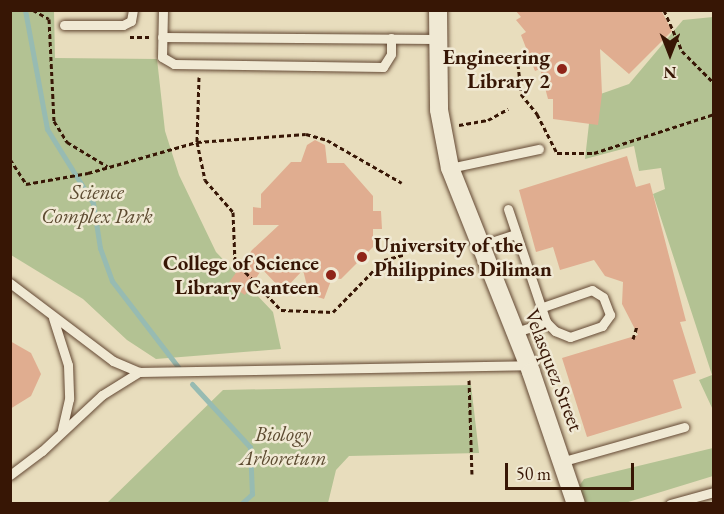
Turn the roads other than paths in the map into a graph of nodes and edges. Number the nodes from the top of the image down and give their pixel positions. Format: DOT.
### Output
graph roads {
  1 [pos="133,10"];
  2 [pos="163,10"];
  3 [pos="440,12"];
  4 [pos="64,25"];
  5 [pos="162,37"];
  6 [pos="391,38"];
  7 [pos="437,39"];
  8 [pos="539,149"];
  9 [pos="450,168"];
  10 [pos="508,209"];
  11 [pos="516,234"];
  12 [pos="482,245"];
  13 [pos="10,283"];
  14 [pos="543,308"];
  15 [pos="53,317"];
  16 [pos="546,322"];
  17 [pos="516,333"];
  18 [pos="528,365"];
  19 [pos="139,372"];
  20 [pos="684,427"];
  21 [pos="61,432"];
  22 [pos="564,461"];
  23 [pos="10,475"];
  24 [pos="714,492"];
  25 [pos="576,504"];
  26 [pos="670,504"];
  1 -- 4 [label="lane"];
  2 -- 5 [label="lane"];
  3 -- 7 [label="street, Velasquez Street"];
  5 -- 6 [label="lane"];
  5 -- 6 [label="lane"];
  6 -- 7 [label="lane"];
  7 -- 9 [label="street, Velasquez Street"];
  8 -- 9 [label="lane"];
  9 -- 12 [label="street, Velasquez Street"];
  10 -- 11 [label="lane"];
  11 -- 12 [label="lane"];
  11 -- 14 [label="lane"];
  12 -- 17 [label="street, Velasquez Street"];
  13 -- 15 [label="lane"];
  14 -- 16 [label="lane"];
  14 -- 16 [label="lane"];
  15 -- 19 [label="lane"];
  15 -- 21 [label="lane"];
  16 -- 17 [label="lane"];
  17 -- 18 [label="street, Velasquez Street"];
  18 -- 19 [label="lane"];
  18 -- 22 [label="street, Velasquez Street"];
  19 -- 21 [label="lane"];
  20 -- 22 [label="lane"];
  21 -- 23 [label="lane"];
  22 -- 25 [label="street, Velasquez Street"];
  24 -- 26 [label="lane"];
}
